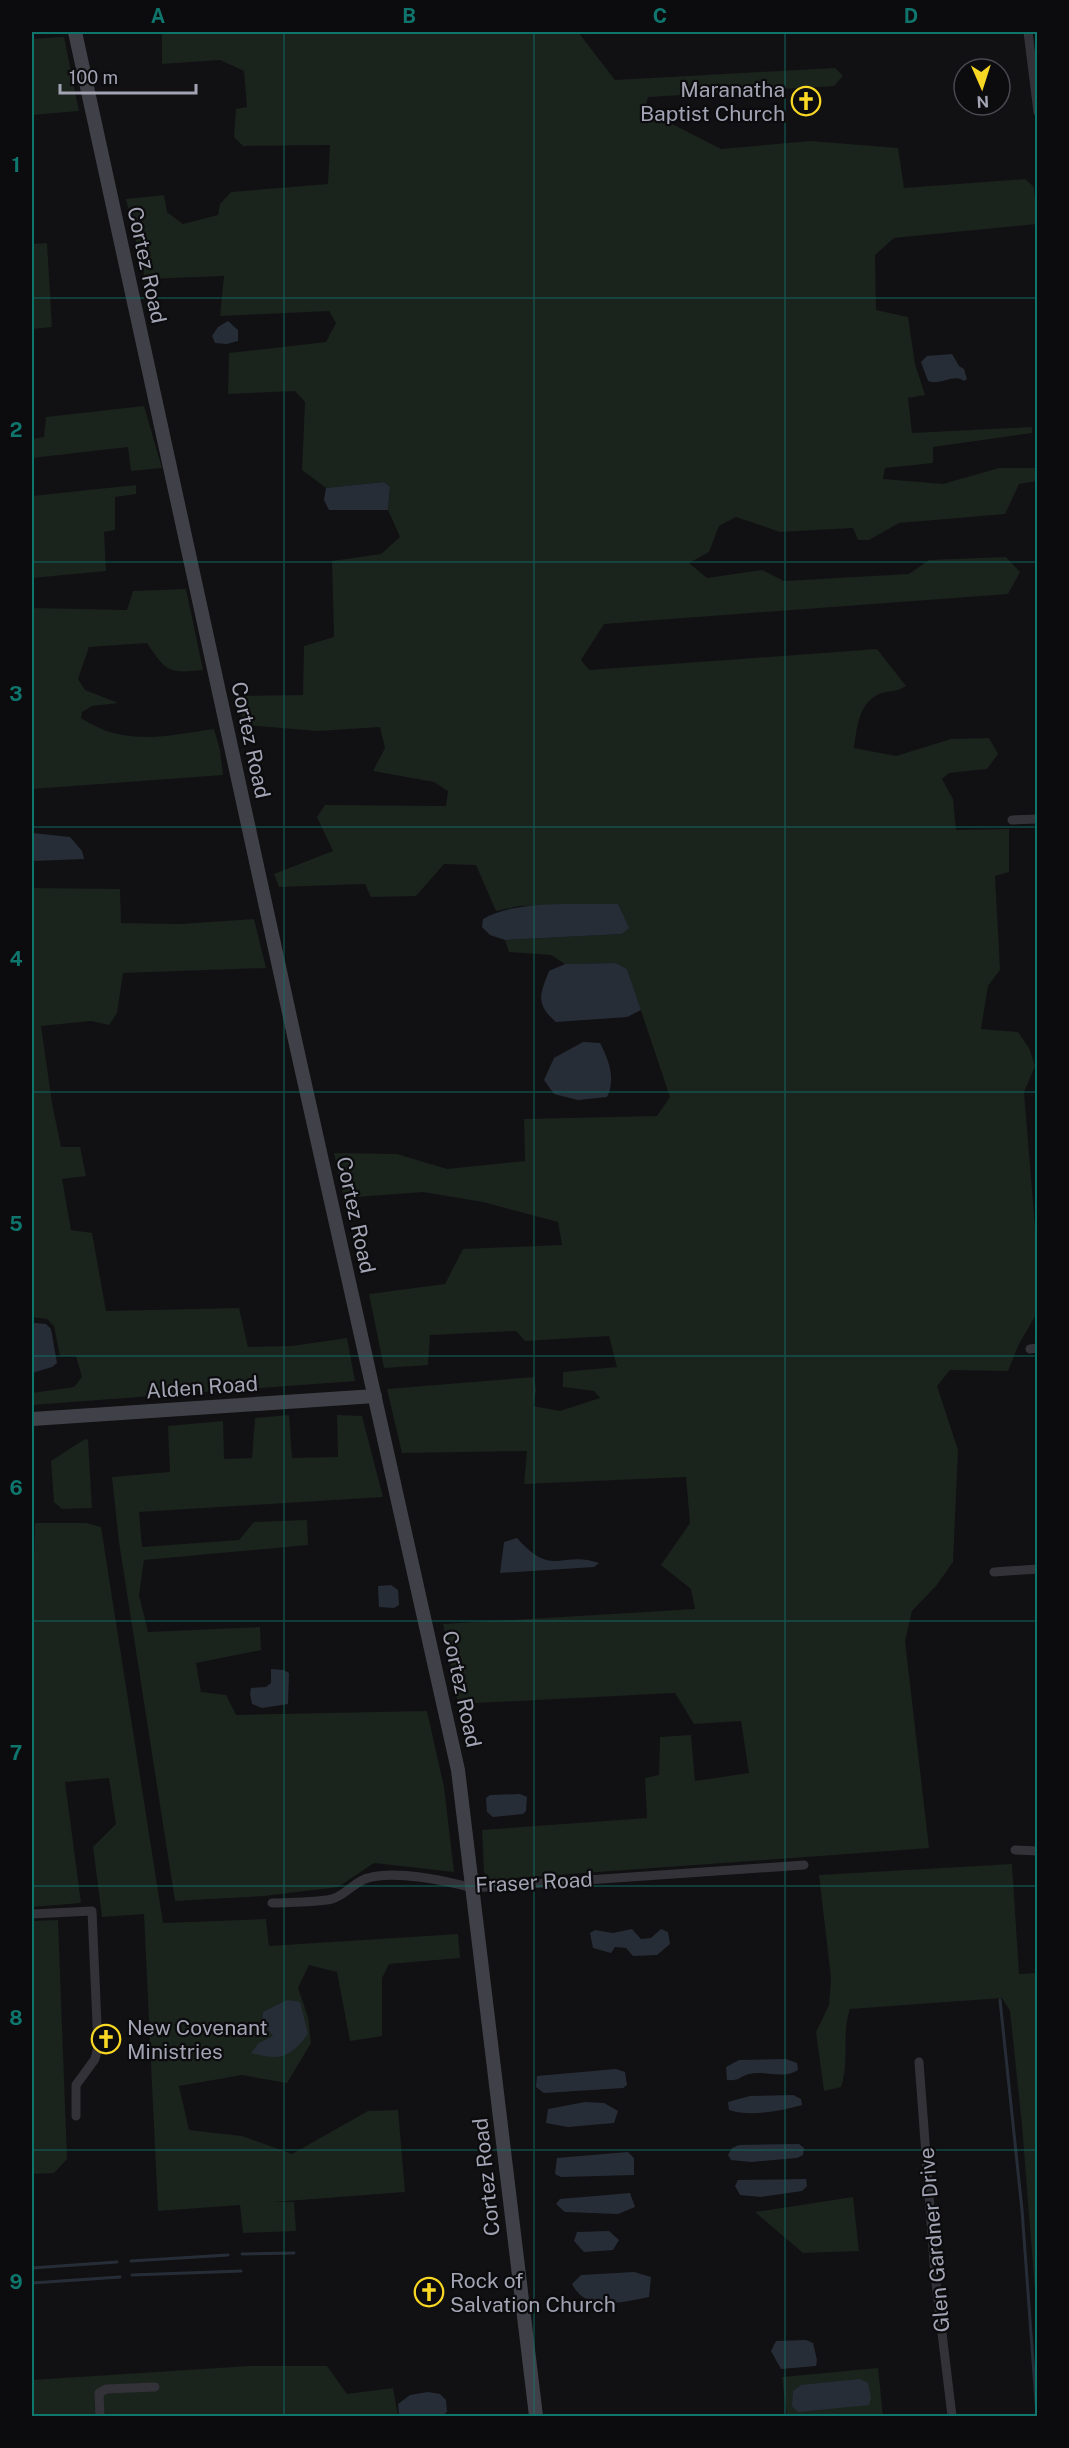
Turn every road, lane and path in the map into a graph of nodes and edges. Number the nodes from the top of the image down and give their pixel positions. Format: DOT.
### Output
graph roads {
  1 [pos="75,32"];
  2 [pos="1028,32"];
  3 [pos="1038,112"];
  4 [pos="1038,819"];
  5 [pos="1012,820"];
  6 [pos="375,1396"];
  7 [pos="32,1419"];
  8 [pos="1038,1569"];
  9 [pos="994,1572"];
  10 [pos="1014,1850"];
  11 [pos="1038,1851"];
  12 [pos="804,1864"];
  13 [pos="474,1888"];
  14 [pos="272,1903"];
  15 [pos="32,1914"];
  16 [pos="919,2062"];
  17 [pos="76,2116"];
  18 [pos="155,2387"];
  19 [pos="100,2416"];
  20 [pos="536,2416"];
  21 [pos="952,2416"];
  1 -- 6 [label="street, Cortez Road"];
  2 -- 3 [label="street"];
  4 -- 5 [label="street"];
  6 -- 7 [label="street, Alden Road"];
  6 -- 13 [label="street, Cortez Road"];
  8 -- 9 [label="street"];
  10 -- 11 [label="street"];
  12 -- 13 [label="street, Fraser Road"];
  13 -- 14 [label="street, Fraser Road"];
  13 -- 20 [label="street, Cortez Road"];
  15 -- 17 [label="street"];
  16 -- 21 [label="street, Glen Gardner Drive"];
  18 -- 19 [label="street"];
}
